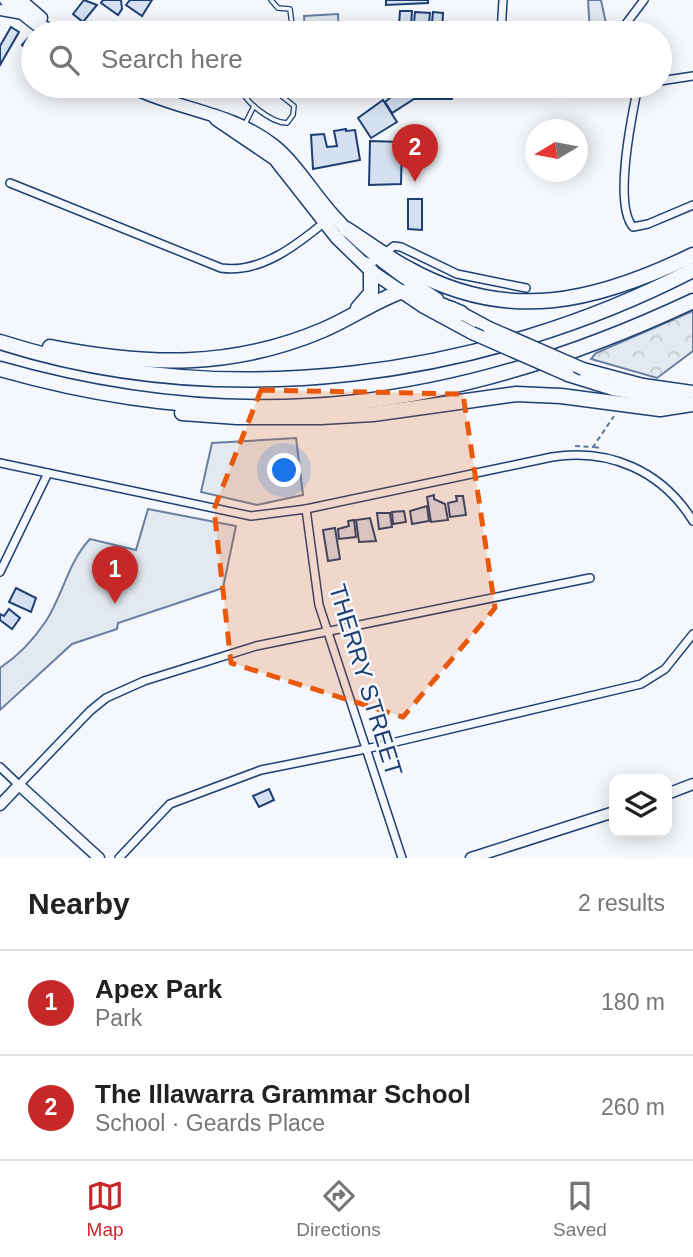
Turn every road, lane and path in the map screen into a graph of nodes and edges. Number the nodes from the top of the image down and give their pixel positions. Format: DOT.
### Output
graph roads {
  1 [pos="6,0"];
  2 [pos="20,0"];
  3 [pos="271,0"];
  4 [pos="503,0"];
  5 [pos="644,0"];
  6 [pos="0,10"];
  7 [pos="23,14"];
  8 [pos="35,21"];
  9 [pos="42,21"];
  10 [pos="292,21"];
  11 [pos="501,21"];
  12 [pos="628,21"];
  13 [pos="693,76"];
  14 [pos="672,79"];
  15 [pos="150,98"];
  16 [pos="246,98"];
  17 [pos="286,98"];
  18 [pos="637,98"];
  19 [pos="254,105"];
  20 [pos="212,116"];
  21 [pos="244,126"];
  22 [pos="10,183"];
  23 [pos="693,205"];
  24 [pos="329,219"];
  25 [pos="346,229"];
  26 [pos="693,255"];
  27 [pos="378,262"];
  28 [pos="693,270"];
  29 [pos="526,288"];
  30 [pos="400,292"];
  31 [pos="693,301"];
  32 [pos="461,313"];
  33 [pos="0,335"];
  34 [pos="295,341"];
  35 [pos="0,342"];
  36 [pos="0,369"];
  37 [pos="66,387"];
  38 [pos="693,392"];
  39 [pos="693,404"];
  40 [pos="618,409"];
  41 [pos="575,446"];
  42 [pos="593,447"];
  43 [pos="600,448"];
  44 [pos="0,463"];
  45 [pos="48,473"];
  46 [pos="306,509"];
  47 [pos="693,522"];
  48 [pos="0,572"];
  49 [pos="590,578"];
  50 [pos="327,631"];
  51 [pos="693,634"];
  52 [pos="366,749"];
  53 [pos="0,767"];
  54 [pos="693,784"];
  55 [pos="19,785"];
  56 [pos="672,792"];
  57 [pos="0,805"];
  58 [pos="609,814"];
  59 [pos="99,858"];
  60 [pos="119,858"];
  61 [pos="402,858"];
  62 [pos="471,858"];
  1 -- 7 [label="main road"];
  2 -- 9 [label="main road"];
  3 -- 10 [label="lane"];
  4 -- 11 [label="street"];
  5 -- 12 [label="street"];
  6 -- 7 [label="street"];
  7 -- 8 [label="main road"];
  13 -- 14 [label="street"];
  15 -- 20 [label="main road"];
  16 -- 19 [label="lane"];
  17 -- 19 [label="lane"];
  18 -- 23 [label="street"];
  19 -- 21 [label="lane"];
  20 -- 21 [label="main road"];
  20 -- 24 [label="main road"];
  21 -- 24 [label="main road"];
  22 -- 24 [label="street"];
  24 -- 25 [label="main road"];
  24 -- 27 [label="main road"];
  25 -- 27 [label="highway"];
  26 -- 27 [label="highway"];
  27 -- 29 [label="street"];
  27 -- 30 [label="main road"];
  27 -- 32 [label="main road"];
  27 -- 34 [label="highway"];
  28 -- 35 [label="highway"];
  30 -- 32 [label="highway"];
  30 -- 34 [label="highway"];
  30 -- 39 [label="main road, bridge"];
  31 -- 37 [label="highway"];
  32 -- 38 [label="main road, bridge"];
  33 -- 34 [label="highway"];
  36 -- 37 [label="highway"];
  37 -- 39 [label="highway"];
  40 -- 42 [label="path"];
  41 -- 42 [label="path"];
  42 -- 43 [label="path"];
  44 -- 45 [label="street"];
  45 -- 46 [label="street"];
  45 -- 48 [label="street"];
  46 -- 47 [label="street"];
  46 -- 50 [label="street, THERRY STREET"];
  49 -- 50 [label="street"];
  50 -- 52 [label="street, THERRY STREET"];
  50 -- 55 [label="street"];
  51 -- 52 [label="street"];
  52 -- 60 [label="street"];
  52 -- 61 [label="street, THERRY STREET"];
  53 -- 55 [label="street"];
  54 -- 56 [label="street"];
  55 -- 57 [label="street"];
  55 -- 59 [label="street"];
  58 -- 62 [label="street"];
}
